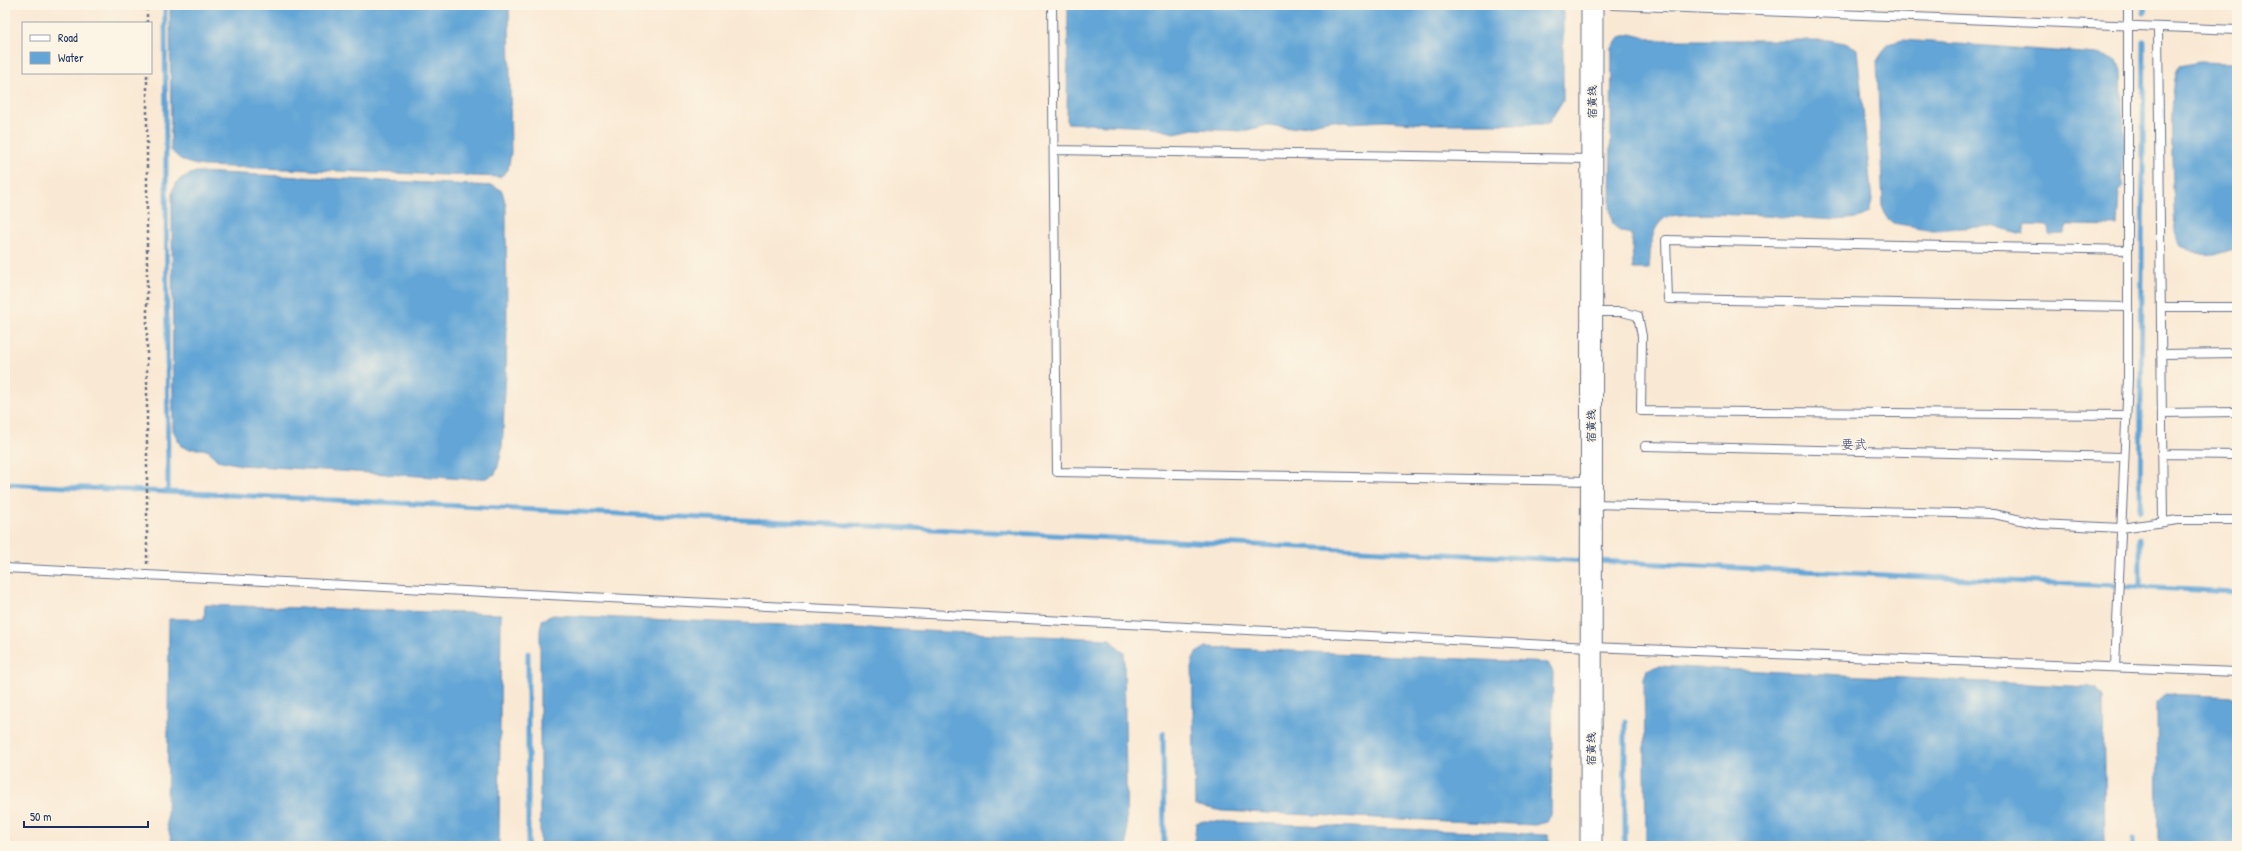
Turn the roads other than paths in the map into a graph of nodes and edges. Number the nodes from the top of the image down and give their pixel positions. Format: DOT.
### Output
graph roads {
  1 [pos="1052,5"];
  2 [pos="1592,5"];
  3 [pos="1613,5"];
  4 [pos="2128,5"];
  5 [pos="2128,26"];
  6 [pos="2158,27"];
  7 [pos="2237,30"];
  8 [pos="1054,150"];
  9 [pos="1592,159"];
  10 [pos="2128,250"];
  11 [pos="2128,307"];
  12 [pos="2161,307"];
  13 [pos="2237,307"];
  14 [pos="1591,312"];
  15 [pos="2237,353"];
  16 [pos="2161,354"];
  17 [pos="2237,412"];
  18 [pos="2162,413"];
  19 [pos="2126,415"];
  20 [pos="1645,446"];
  21 [pos="2162,454"];
  22 [pos="2237,455"];
  23 [pos="2124,457"];
  24 [pos="1591,481"];
  25 [pos="1591,513"];
  26 [pos="2237,520"];
  27 [pos="2163,522"];
  28 [pos="2121,528"];
  29 [pos="5,568"];
  30 [pos="1590,647"];
  31 [pos="2115,667"];
  32 [pos="2237,672"];
  33 [pos="1591,846"];
  1 -- 8 [label="lane"];
  2 -- 9 [label="main road, 宿黄线"];
  3 -- 5 [label="lane"];
  4 -- 5 [label="lane"];
  5 -- 6 [label="lane"];
  5 -- 10 [label="lane"];
  6 -- 7 [label="lane"];
  6 -- 12 [label="lane"];
  8 -- 9 [label="lane"];
  8 -- 24 [label="lane"];
  9 -- 14 [label="main road, 宿黄线"];
  10 -- 11 [label="lane"];
  10 -- 11 [label="lane"];
  11 -- 19 [label="lane"];
  12 -- 13 [label="lane"];
  12 -- 16 [label="lane"];
  14 -- 19 [label="lane"];
  14 -- 24 [label="main road, 宿黄线"];
  15 -- 16 [label="lane"];
  16 -- 18 [label="lane"];
  17 -- 18 [label="lane"];
  18 -- 21 [label="lane"];
  19 -- 23 [label="lane"];
  20 -- 23 [label="lane"];
  21 -- 22 [label="lane"];
  21 -- 27 [label="lane"];
  23 -- 28 [label="lane"];
  24 -- 25 [label="main road, 宿黄线"];
  25 -- 28 [label="lane"];
  25 -- 30 [label="main road, 宿黄线"];
  26 -- 27 [label="lane"];
  27 -- 28 [label="lane"];
  28 -- 31 [label="lane"];
  29 -- 30 [label="lane"];
  30 -- 31 [label="lane"];
  30 -- 33 [label="main road, 宿黄线"];
  31 -- 32 [label="lane"];
}
